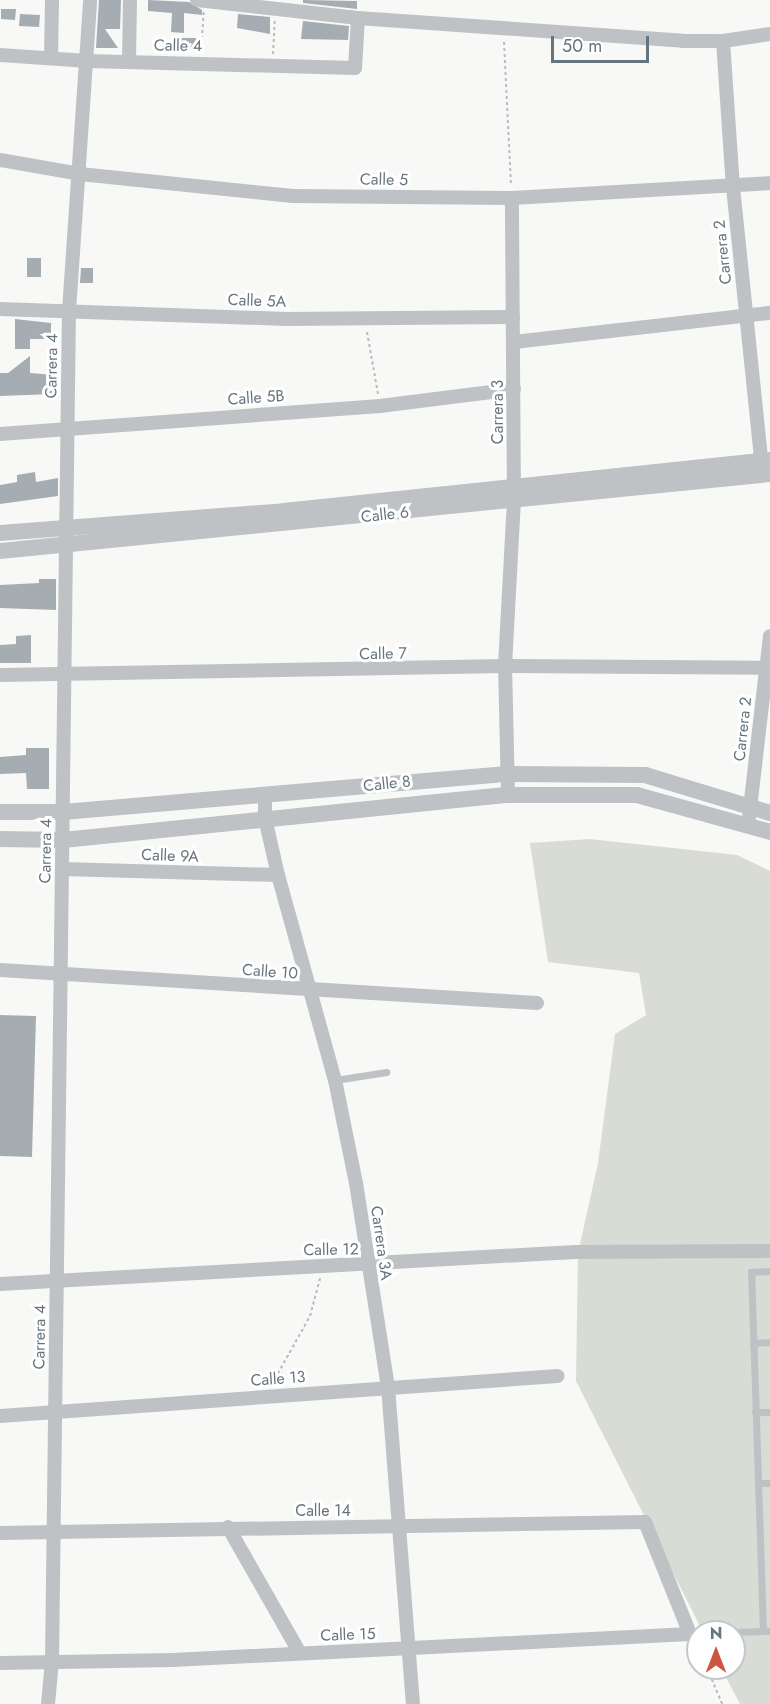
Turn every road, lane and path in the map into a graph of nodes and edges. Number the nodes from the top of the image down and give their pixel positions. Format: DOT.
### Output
graph roads {
  1 [pos="52,0"];
  2 [pos="90,0"];
  3 [pos="130,0"];
  4 [pos="202,0"];
  5 [pos="276,8"];
  6 [pos="358,18"];
  7 [pos="503,30"];
  8 [pos="770,34"];
  9 [pos="723,41"];
  10 [pos="0,55"];
  11 [pos="51,58"];
  12 [pos="88,61"];
  13 [pos="129,62"];
  14 [pos="200,63"];
  15 [pos="273,66"];
  16 [pos="0,160"];
  17 [pos="80,174"];
  18 [pos="770,183"];
  19 [pos="733,187"];
  20 [pos="512,198"];
  21 [pos="0,309"];
  22 [pos="69,311"];
  23 [pos="770,313"];
  24 [pos="746,315"];
  25 [pos="513,317"];
  26 [pos="365,318"];
  27 [pos="514,342"];
  28 [pos="514,389"];
  29 [pos="380,406"];
  30 [pos="68,428"];
  31 [pos="0,434"];
  32 [pos="767,465"];
  33 [pos="514,494"];
  34 [pos="284,518"];
  35 [pos="68,528"];
  36 [pos="0,533"];
  37 [pos="68,547"];
  38 [pos="0,551"];
  39 [pos="770,636"];
  40 [pos="505,666"];
  41 [pos="766,668"];
  42 [pos="65,674"];
  43 [pos="0,675"];
  44 [pos="507,774"];
  45 [pos="508,795"];
  46 [pos="265,796"];
  47 [pos="752,807"];
  48 [pos="0,812"];
  49 [pos="63,812"];
  50 [pos="770,813"];
  51 [pos="265,818"];
  52 [pos="748,826"];
  53 [pos="770,832"];
  54 [pos="0,839"];
  55 [pos="63,840"];
  56 [pos="62,869"];
  57 [pos="278,875"];
  58 [pos="0,970"];
  59 [pos="61,972"];
  60 [pos="307,991"];
  61 [pos="537,1003"];
  62 [pos="386,1072"];
  63 [pos="335,1080"];
  64 [pos="770,1251"];
  65 [pos="320,1266"];
  66 [pos="366,1266"];
  67 [pos="770,1271"];
  68 [pos="57,1281"];
  69 [pos="0,1284"];
  70 [pos="770,1342"];
  71 [pos="753,1343"];
  72 [pos="558,1376"];
  73 [pos="388,1387"];
  74 [pos="261,1396"];
  75 [pos="755,1412"];
  76 [pos="770,1412"];
  77 [pos="56,1413"];
  78 [pos="0,1416"];
  79 [pos="759,1483"];
  80 [pos="770,1483"];
  81 [pos="228,1527"];
  82 [pos="400,1528"];
  83 [pos="54,1531"];
  84 [pos="0,1533"];
  85 [pos="759,1555"];
  86 [pos="770,1555"];
  87 [pos="688,1620"];
  88 [pos="766,1631"];
  89 [pos="746,1632"];
  90 [pos="686,1634"];
  91 [pos="409,1649"];
  92 [pos="300,1653"];
  93 [pos="52,1660"];
  94 [pos="0,1663"];
  95 [pos="712,1680"];
  96 [pos="48,1704"];
  97 [pos="413,1704"];
  98 [pos="722,1704"];
  1 -- 11 [label="street"];
  2 -- 12 [label="street, Carrera 4"];
  3 -- 13 [label="street"];
  4 -- 5 [label="street"];
  4 -- 14 [label="path"];
  5 -- 6 [label="street"];
  5 -- 15 [label="path"];
  6 -- 7 [label="street"];
  6 -- 15 [label="street, Calle 4"];
  7 -- 9 [label="street"];
  7 -- 20 [label="path"];
  8 -- 9 [label="street"];
  9 -- 19 [label="street, Carrera 2"];
  10 -- 11 [label="street, Calle 4"];
  11 -- 12 [label="street, Calle 4"];
  12 -- 13 [label="street, Calle 4"];
  12 -- 17 [label="street, Carrera 4"];
  13 -- 14 [label="street, Calle 4"];
  14 -- 15 [label="street, Calle 4"];
  16 -- 17 [label="street, Calle 5"];
  17 -- 20 [label="street, Calle 5"];
  17 -- 22 [label="street, Carrera 4"];
  18 -- 19 [label="street, Calle 5"];
  19 -- 20 [label="street, Calle 5"];
  19 -- 24 [label="street, Carrera 2"];
  20 -- 25 [label="street, Carrera 3"];
  21 -- 22 [label="street, Calle 5A"];
  22 -- 26 [label="street, Calle 5A"];
  22 -- 30 [label="street, Carrera 4"];
  23 -- 24 [label="street"];
  24 -- 27 [label="street"];
  24 -- 32 [label="street, Carrera 2"];
  25 -- 26 [label="street, Calle 5A"];
  25 -- 27 [label="street, Carrera 3"];
  26 -- 29 [label="path"];
  27 -- 28 [label="street, Carrera 3"];
  28 -- 29 [label="street, Calle 5B"];
  28 -- 33 [label="street, Carrera 3"];
  29 -- 30 [label="street, Calle 5B"];
  30 -- 31 [label="street, Calle 5B"];
  30 -- 35 [label="street, Carrera 4"];
  32 -- 33 [label="street, Calle 6"];
  33 -- 34 [label="street, Calle 6"];
  33 -- 40 [label="street, Carrera 3"];
  34 -- 35 [label="street, Calle 6"];
  34 -- 37 [label="street, Calle 6"];
  35 -- 36 [label="street, Calle 6"];
  35 -- 37 [label="street, Carrera 4"];
  37 -- 38 [label="street, Calle 6"];
  37 -- 42 [label="street, Carrera 4"];
  39 -- 41 [label="street, Carrera 2"];
  40 -- 41 [label="street, Calle 7"];
  40 -- 42 [label="street, Calle 7"];
  40 -- 44 [label="street, Carrera 3"];
  41 -- 47 [label="street, Carrera 2"];
  42 -- 43 [label="street, Calle 7"];
  42 -- 49 [label="street, Carrera 4"];
  44 -- 45 [label="street, Carrera 3"];
  44 -- 46 [label="street, Calle 8"];
  44 -- 47 [label="street, Calle 8"];
  45 -- 51 [label="street, Calle 8"];
  45 -- 52 [label="street, Calle 8"];
  46 -- 49 [label="street, Calle 8"];
  46 -- 51 [label="street, Carrera 3A"];
  47 -- 50 [label="street, Calle 8"];
  47 -- 52 [label="street, Carrera 2"];
  48 -- 49 [label="street, Calle 8"];
  49 -- 55 [label="street, Carrera 4"];
  51 -- 55 [label="street, Calle 8"];
  51 -- 57 [label="street, Carrera 3A"];
  52 -- 53 [label="street, Calle 8"];
  54 -- 55 [label="street, Calle 8"];
  55 -- 56 [label="street, Carrera 4"];
  56 -- 57 [label="street, Calle 9A"];
  56 -- 59 [label="street, Carrera 4"];
  57 -- 60 [label="street, Carrera 3A"];
  58 -- 59 [label="street, Calle 10"];
  59 -- 60 [label="street, Calle 10"];
  59 -- 68 [label="street, Carrera 4"];
  60 -- 61 [label="street, Calle 10"];
  60 -- 63 [label="street, Carrera 3A"];
  62 -- 63 [label="lane"];
  63 -- 66 [label="street, Carrera 3A"];
  64 -- 66 [label="street, Calle 12"];
  65 -- 66 [label="street, Calle 12"];
  65 -- 68 [label="street, Calle 12"];
  65 -- 74 [label="path"];
  66 -- 73 [label="street, Carrera 3A"];
  67 -- 71 [label="lane"];
  68 -- 69 [label="street, Calle 12"];
  68 -- 77 [label="street, Carrera 4"];
  70 -- 71 [label="lane"];
  71 -- 75 [label="lane"];
  72 -- 73 [label="street, Calle 13"];
  73 -- 74 [label="street, Calle 13"];
  73 -- 82 [label="street, Carrera 3A"];
  74 -- 77 [label="street, Calle 13"];
  75 -- 76 [label="lane"];
  75 -- 79 [label="lane"];
  77 -- 78 [label="street, Calle 13"];
  77 -- 83 [label="street, Carrera 4"];
  79 -- 80 [label="lane"];
  79 -- 85 [label="lane"];
  81 -- 82 [label="street, Calle 14"];
  81 -- 83 [label="street, Calle 14"];
  81 -- 92 [label="street"];
  82 -- 87 [label="street, Calle 14"];
  82 -- 91 [label="street, Carrera 3A"];
  83 -- 84 [label="street, Calle 14"];
  83 -- 93 [label="street, Carrera 4"];
  85 -- 86 [label="lane"];
  85 -- 88 [label="lane"];
  88 -- 89 [label="lane"];
  90 -- 91 [label="street, Calle 15"];
  91 -- 92 [label="street, Calle 15"];
  91 -- 97 [label="street, Carrera 3A"];
  92 -- 93 [label="street, Calle 15"];
  93 -- 94 [label="street, Calle 15"];
  93 -- 96 [label="street, Carrera 4"];
  95 -- 98 [label="path"];
}
